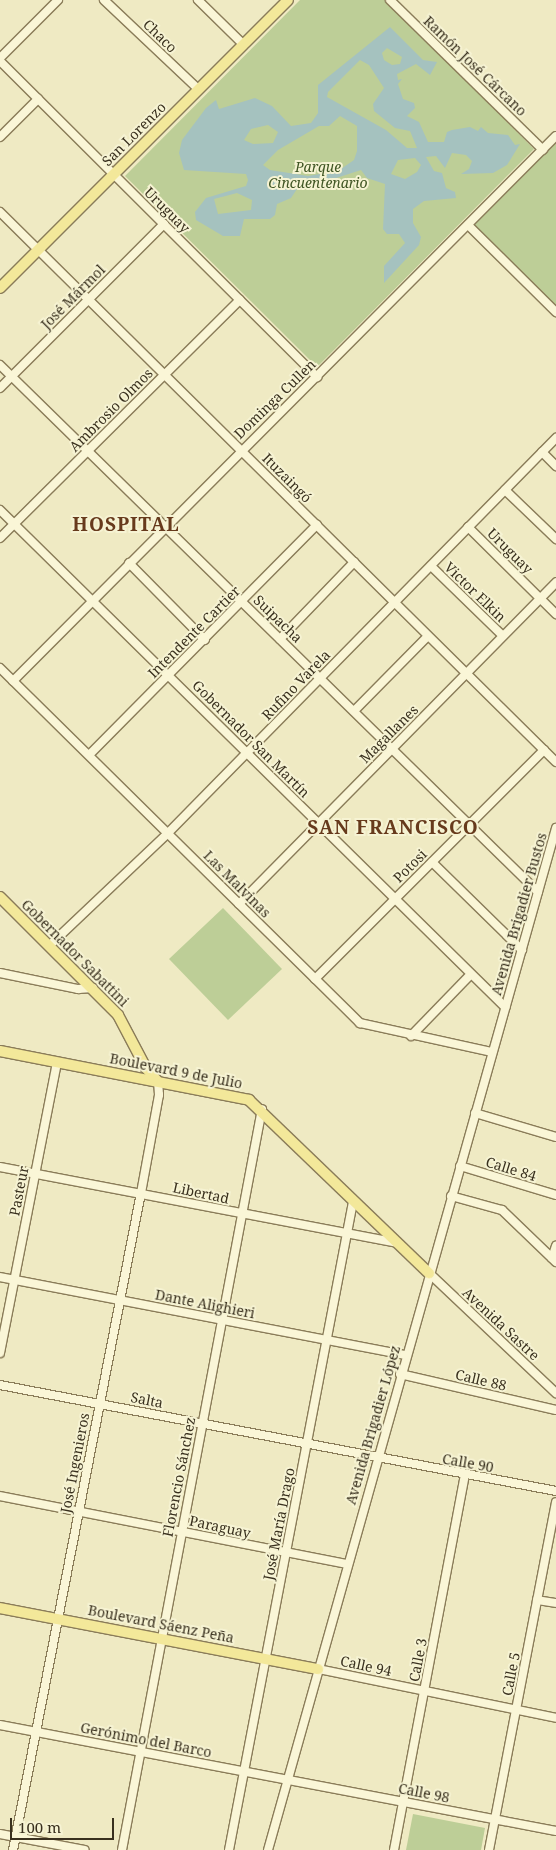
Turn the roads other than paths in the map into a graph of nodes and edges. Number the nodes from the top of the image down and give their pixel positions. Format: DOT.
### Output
graph roads {
  1 [pos="58,0"];
  2 [pos="104,0"];
  3 [pos="198,0"];
  4 [pos="288,0"];
  5 [pos="390,0"];
  6 [pos="243,44"];
  7 [pos="0,59"];
  8 [pos="198,89"];
  9 [pos="38,99"];
  10 [pos="556,136"];
  11 [pos="0,137"];
  12 [pos="543,150"];
  13 [pos="113,174"];
  14 [pos="0,212"];
  15 [pos="164,224"];
  16 [pos="468,225"];
  17 [pos="38,249"];
  18 [pos="0,288"];
  19 [pos="88,299"];
  20 [pos="240,300"];
  21 [pos="556,312"];
  22 [pos="0,365"];
  23 [pos="164,374"];
  24 [pos="12,376"];
  25 [pos="317,377"];
  26 [pos="0,388"];
  27 [pos="556,438"];
  28 [pos="240,450"];
  29 [pos="88,451"];
  30 [pos="542,452"];
  31 [pos="556,466"];
  32 [pos="505,490"];
  33 [pos="0,510"];
  34 [pos="14,524"];
  35 [pos="317,525"];
  36 [pos="164,526"];
  37 [pos="468,527"];
  38 [pos="0,538"];
  39 [pos="556,539"];
  40 [pos="354,562"];
  41 [pos="128,564"];
  42 [pos="430,566"];
  43 [pos="556,582"];
  44 [pos="540,598"];
  45 [pos="93,601"];
  46 [pos="242,602"];
  47 [pos="394,602"];
  48 [pos="556,614"];
  49 [pos="428,636"];
  50 [pos="503,636"];
  51 [pos="280,639"];
  52 [pos="205,640"];
  53 [pos="0,668"];
  54 [pos="466,673"];
  55 [pos="169,676"];
  56 [pos="320,678"];
  57 [pos="13,681"];
  58 [pos="354,711"];
  59 [pos="392,749"];
  60 [pos="544,750"];
  61 [pos="247,753"];
  62 [pos="89,756"];
  63 [pos="556,762"];
  64 [pos="319,823"];
  65 [pos="470,825"];
  66 [pos="556,828"];
  67 [pos="168,833"];
  68 [pos="553,851"];
  69 [pos="432,862"];
  70 [pos="538,892"];
  71 [pos="0,897"];
  72 [pos="395,899"];
  73 [pos="239,904"];
  74 [pos="50,945"];
  75 [pos="522,950"];
  76 [pos="0,973"];
  77 [pos="471,974"];
  78 [pos="315,978"];
  79 [pos="93,988"];
  80 [pos="505,1007"];
  81 [pos="411,1036"];
  82 [pos="0,1051"];
  83 [pos="492,1052"];
  84 [pos="57,1063"];
  85 [pos="158,1082"];
  86 [pos="262,1110"];
  87 [pos="475,1113"];
  88 [pos="556,1136"];
  89 [pos="460,1166"];
  90 [pos="0,1167"];
  91 [pos="35,1174"];
  92 [pos="141,1193"];
  93 [pos="556,1195"];
  94 [pos="451,1196"];
  95 [pos="353,1202"];
  96 [pos="241,1215"];
  97 [pos="347,1235"];
  98 [pos="397,1244"];
  99 [pos="556,1246"];
  100 [pos="554,1260"];
  101 [pos="429,1273"];
  102 [pos="0,1277"];
  103 [pos="14,1280"];
  104 [pos="120,1300"];
  105 [pos="222,1320"];
  106 [pos="327,1340"];
  107 [pos="0,1353"];
  108 [pos="406,1355"];
  109 [pos="400,1374"];
  110 [pos="0,1385"];
  111 [pos="556,1393"];
  112 [pos="100,1403"];
  113 [pos="556,1410"];
  114 [pos="202,1424"];
  115 [pos="307,1444"];
  116 [pos="376,1458"];
  117 [pos="466,1475"];
  118 [pos="556,1491"];
  119 [pos="0,1496"];
  120 [pos="556,1502"];
  121 [pos="79,1511"];
  122 [pos="181,1532"];
  123 [pos="286,1554"];
  124 [pos="347,1564"];
  125 [pos="538,1600"];
  126 [pos="556,1603"];
  127 [pos="0,1608"];
  128 [pos="58,1619"];
  129 [pos="161,1638"];
  130 [pos="266,1658"];
  131 [pos="318,1669"];
  132 [pos="425,1690"];
  133 [pos="517,1710"];
  134 [pos="556,1718"];
  135 [pos="0,1725"];
  136 [pos="36,1732"];
  137 [pos="140,1752"];
  138 [pos="244,1772"];
  139 [pos="288,1780"];
  140 [pos="403,1802"];
  141 [pos="495,1819"];
  142 [pos="556,1831"];
  143 [pos="0,1834"];
  144 [pos="15,1836"];
  145 [pos="13,1850"];
  146 [pos="85,1850"];
  147 [pos="122,1850"];
  148 [pos="230,1850"];
  149 [pos="268,1850"];
  150 [pos="394,1850"];
  151 [pos="488,1850"];
  1 -- 7 [label="street"];
  2 -- 8 [label="street, Chaco"];
  3 -- 6 [label="street"];
  4 -- 6 [label="main road, San Lorenzo"];
  5 -- 12 [label="street, Ramón José Cárcano"];
  6 -- 8 [label="main road, San Lorenzo"];
  7 -- 9 [label="street, Uruguay"];
  8 -- 13 [label="main road, San Lorenzo"];
  9 -- 11 [label="street"];
  9 -- 13 [label="street, Uruguay"];
  10 -- 12 [label="street, Dominga Cullen"];
  12 -- 16 [label="street, Dominga Cullen"];
  13 -- 15 [label="street, Uruguay"];
  13 -- 17 [label="main road, San Lorenzo"];
  14 -- 17 [label="street, Ituzaingó"];
  15 -- 19 [label="street, José Mármol"];
  15 -- 20 [label="street, Uruguay"];
  16 -- 21 [label="street"];
  16 -- 25 [label="street, Dominga Cullen"];
  17 -- 18 [label="main road, San Lorenzo"];
  17 -- 19 [label="street, Ituzaingó"];
  19 -- 23 [label="street, Ituzaingó"];
  19 -- 24 [label="street, José Mármol"];
  20 -- 23 [label="street, Ambrosio Olmos"];
  20 -- 25 [label="street, Uruguay"];
  22 -- 24 [label="street, Suipacha"];
  23 -- 28 [label="street, Ituzaingó"];
  23 -- 29 [label="street, Ambrosio Olmos"];
  24 -- 26 [label="street, José Mármol"];
  24 -- 29 [label="street, Suipacha"];
  25 -- 28 [label="street, Dominga Cullen"];
  27 -- 30 [label="street, Rufino Varela"];
  28 -- 35 [label="street, Ituzaingó"];
  28 -- 36 [label="street, Dominga Cullen"];
  29 -- 34 [label="street, Ambrosio Olmos"];
  29 -- 36 [label="street, Suipacha"];
  30 -- 31 [label="street"];
  30 -- 32 [label="street, Rufino Varela"];
  32 -- 37 [label="street, Rufino Varela"];
  32 -- 39 [label="street"];
  33 -- 34 [label="street, Gobernador San Martín"];
  34 -- 38 [label="street, Ambrosio Olmos"];
  34 -- 45 [label="street, Gobernador San Martín"];
  35 -- 40 [label="street, Ituzaingó"];
  35 -- 46 [label="street, Intendente Cartier"];
  36 -- 41 [label="street, Dominga Cullen"];
  36 -- 46 [label="street, Suipacha"];
  37 -- 42 [label="street, Rufino Varela"];
  37 -- 44 [label="street, Uruguay"];
  40 -- 47 [label="street, Ituzaingó"];
  40 -- 51 [label="street"];
  41 -- 45 [label="street, Dominga Cullen"];
  41 -- 52 [label="street"];
  42 -- 47 [label="street, Rufino Varela"];
  42 -- 50 [label="street, Victor Elkin"];
  43 -- 44 [label="street, Magallanes"];
  44 -- 48 [label="street, Uruguay"];
  44 -- 50 [label="street, Magallanes"];
  45 -- 55 [label="street, Gobernador San Martín"];
  45 -- 57 [label="street, Dominga Cullen"];
  46 -- 51 [label="street, Suipacha"];
  46 -- 52 [label="street, Intendente Cartier"];
  47 -- 49 [label="street, Ituzaingó"];
  47 -- 56 [label="street, Rufino Varela"];
  49 -- 54 [label="street, Ituzaingó"];
  49 -- 58 [label="street"];
  50 -- 54 [label="street, Magallanes"];
  51 -- 56 [label="street, Suipacha"];
  52 -- 55 [label="street, Intendente Cartier"];
  53 -- 57 [label="street, Las Malvinas"];
  54 -- 59 [label="street, Magallanes"];
  54 -- 60 [label="street, Ituzaingó"];
  55 -- 61 [label="street, Gobernador San Martín"];
  55 -- 62 [label="street, Intendente Cartier"];
  56 -- 58 [label="street, Suipacha"];
  56 -- 61 [label="street, Rufino Varela"];
  57 -- 62 [label="street, Las Malvinas"];
  58 -- 59 [label="street, Suipacha"];
  59 -- 64 [label="street, Magallanes"];
  59 -- 65 [label="street, Suipacha"];
  60 -- 63 [label="street, Ituzaingó"];
  60 -- 65 [label="street, Potosi"];
  61 -- 64 [label="street, Gobernador San Martín"];
  61 -- 67 [label="street, Rufino Varela"];
  62 -- 67 [label="street, Las Malvinas"];
  64 -- 72 [label="street, Gobernador San Martín"];
  64 -- 73 [label="street, Magallanes"];
  65 -- 69 [label="street, Potosi"];
  65 -- 70 [label="street, Suipacha"];
  66 -- 68 [label="street, Avenida Brigadier Bustos"];
  67 -- 73 [label="street, Las Malvinas"];
  67 -- 74 [label="street, Rufino Varela"];
  68 -- 70 [label="street, Avenida Brigadier Bustos"];
  69 -- 72 [label="street, Potosi"];
  69 -- 75 [label="street"];
  70 -- 75 [label="street, Avenida Brigadier Bustos"];
  71 -- 74 [label="main road, Gobernador Sabattini"];
  72 -- 77 [label="street, Gobernador San Martín"];
  72 -- 78 [label="street, Potosi"];
  73 -- 78 [label="street, Las Malvinas"];
  74 -- 79 [label="main road, Gobernador Sabattini"];
  75 -- 80 [label="street, Avenida Brigadier Bustos"];
  76 -- 79 [label="street"];
  77 -- 80 [label="street, Gobernador San Martín"];
  77 -- 81 [label="street"];
  78 -- 81 [label="street, Las Malvinas"];
  79 -- 85 [label="main road, Gobernador Sabattini"];
  80 -- 83 [label="street, Avenida Brigadier López"];
  81 -- 83 [label="street, Las Malvinas"];
  82 -- 84 [label="main road, Boulevard 9 de Julio"];
  83 -- 87 [label="street, Avenida Brigadier López"];
  84 -- 85 [label="main road, Boulevard 9 de Julio"];
  84 -- 91 [label="street, Pasteur"];
  85 -- 86 [label="main road, Boulevard 9 de Julio"];
  85 -- 92 [label="street, José Ingenieros"];
  86 -- 95 [label="main road, Boulevard 9 de Julio"];
  86 -- 96 [label="street, Florencio Sánchez"];
  87 -- 88 [label="street"];
  87 -- 89 [label="street, Avenida Brigadier López"];
  89 -- 93 [label="street, Calle 84"];
  89 -- 94 [label="street, Avenida Brigadier López"];
  90 -- 91 [label="street, Libertad"];
  91 -- 92 [label="street, Libertad"];
  91 -- 103 [label="street, Pasteur"];
  92 -- 96 [label="street, Libertad"];
  92 -- 104 [label="street, José Ingenieros"];
  94 -- 100 [label="street"];
  94 -- 101 [label="street, Avenida Brigadier López"];
  95 -- 97 [label="street, José María Drago"];
  95 -- 98 [label="main road, Boulevard 9 de Julio"];
  96 -- 97 [label="street, Libertad"];
  96 -- 105 [label="street, Florencio Sánchez"];
  97 -- 98 [label="street, Libertad"];
  97 -- 106 [label="street, José María Drago"];
  98 -- 101 [label="main road, Boulevard 9 de Julio"];
  99 -- 100 [label="street"];
  101 -- 108 [label="street, Avenida Brigadier López"];
  101 -- 111 [label="street, Avenida Sastre"];
  102 -- 103 [label="street, Dante Alighieri"];
  103 -- 104 [label="street, Dante Alighieri"];
  103 -- 107 [label="street, Pasteur"];
  104 -- 105 [label="street, Dante Alighieri"];
  104 -- 112 [label="street, José Ingenieros"];
  105 -- 106 [label="street, Dante Alighieri"];
  105 -- 114 [label="street, Florencio Sánchez"];
  106 -- 108 [label="street, Dante Alighieri"];
  106 -- 115 [label="street, José María Drago"];
  108 -- 109 [label="street, Avenida Brigadier López"];
  109 -- 113 [label="street, Calle 88"];
  109 -- 116 [label="street, Avenida Brigadier López"];
  110 -- 112 [label="street, Salta"];
  112 -- 114 [label="street, Salta"];
  112 -- 121 [label="street, José Ingenieros"];
  114 -- 115 [label="street, Salta"];
  114 -- 122 [label="street, Florencio Sánchez"];
  115 -- 116 [label="street, Salta"];
  115 -- 123 [label="street, José María Drago"];
  116 -- 117 [label="street, Calle 90"];
  116 -- 124 [label="street, Avenida Brigadier López"];
  117 -- 118 [label="street, Calle 90"];
  117 -- 132 [label="street, Calle 3"];
  119 -- 121 [label="street, Paraguay"];
  120 -- 125 [label="street, Calle 5"];
  121 -- 122 [label="street, Paraguay"];
  121 -- 128 [label="street, José Ingenieros"];
  122 -- 123 [label="street, Paraguay"];
  122 -- 129 [label="street, Florencio Sánchez"];
  123 -- 124 [label="street, Paraguay"];
  123 -- 130 [label="street, José María Drago"];
  124 -- 131 [label="street, Avenida Brigadier López"];
  125 -- 126 [label="street"];
  125 -- 133 [label="street, Calle 5"];
  127 -- 128 [label="main road, Boulevard Sáenz Peña"];
  128 -- 129 [label="main road, Boulevard Sáenz Peña"];
  128 -- 136 [label="street, José Ingenieros"];
  129 -- 130 [label="main road, Boulevard Sáenz Peña"];
  129 -- 137 [label="street, Florencio Sánchez"];
  130 -- 131 [label="main road, Boulevard Sáenz Peña"];
  130 -- 138 [label="street, José María Drago"];
  131 -- 132 [label="street, Calle 94"];
  131 -- 139 [label="street, Avenida Brigadier López"];
  132 -- 133 [label="street, Calle 94"];
  132 -- 140 [label="street, Calle 3"];
  133 -- 134 [label="street, Calle 94"];
  133 -- 141 [label="street, Calle 5"];
  135 -- 136 [label="street, Gerónimo del Barco"];
  136 -- 137 [label="street, Gerónimo del Barco"];
  136 -- 144 [label="street, José Ingenieros"];
  137 -- 138 [label="street, Gerónimo del Barco"];
  137 -- 147 [label="street, Florencio Sánchez"];
  138 -- 139 [label="street, Gerónimo del Barco"];
  138 -- 148 [label="street, José María Drago"];
  139 -- 140 [label="street, Calle 98"];
  139 -- 149 [label="street, Avenida Brigadier López"];
  140 -- 141 [label="street, Calle 98"];
  140 -- 150 [label="street, Calle 3"];
  141 -- 142 [label="street, Calle 98"];
  141 -- 151 [label="street, Calle 5"];
  143 -- 144 [label="street"];
  144 -- 145 [label="street, José Ingenieros"];
  144 -- 146 [label="street"];
}
